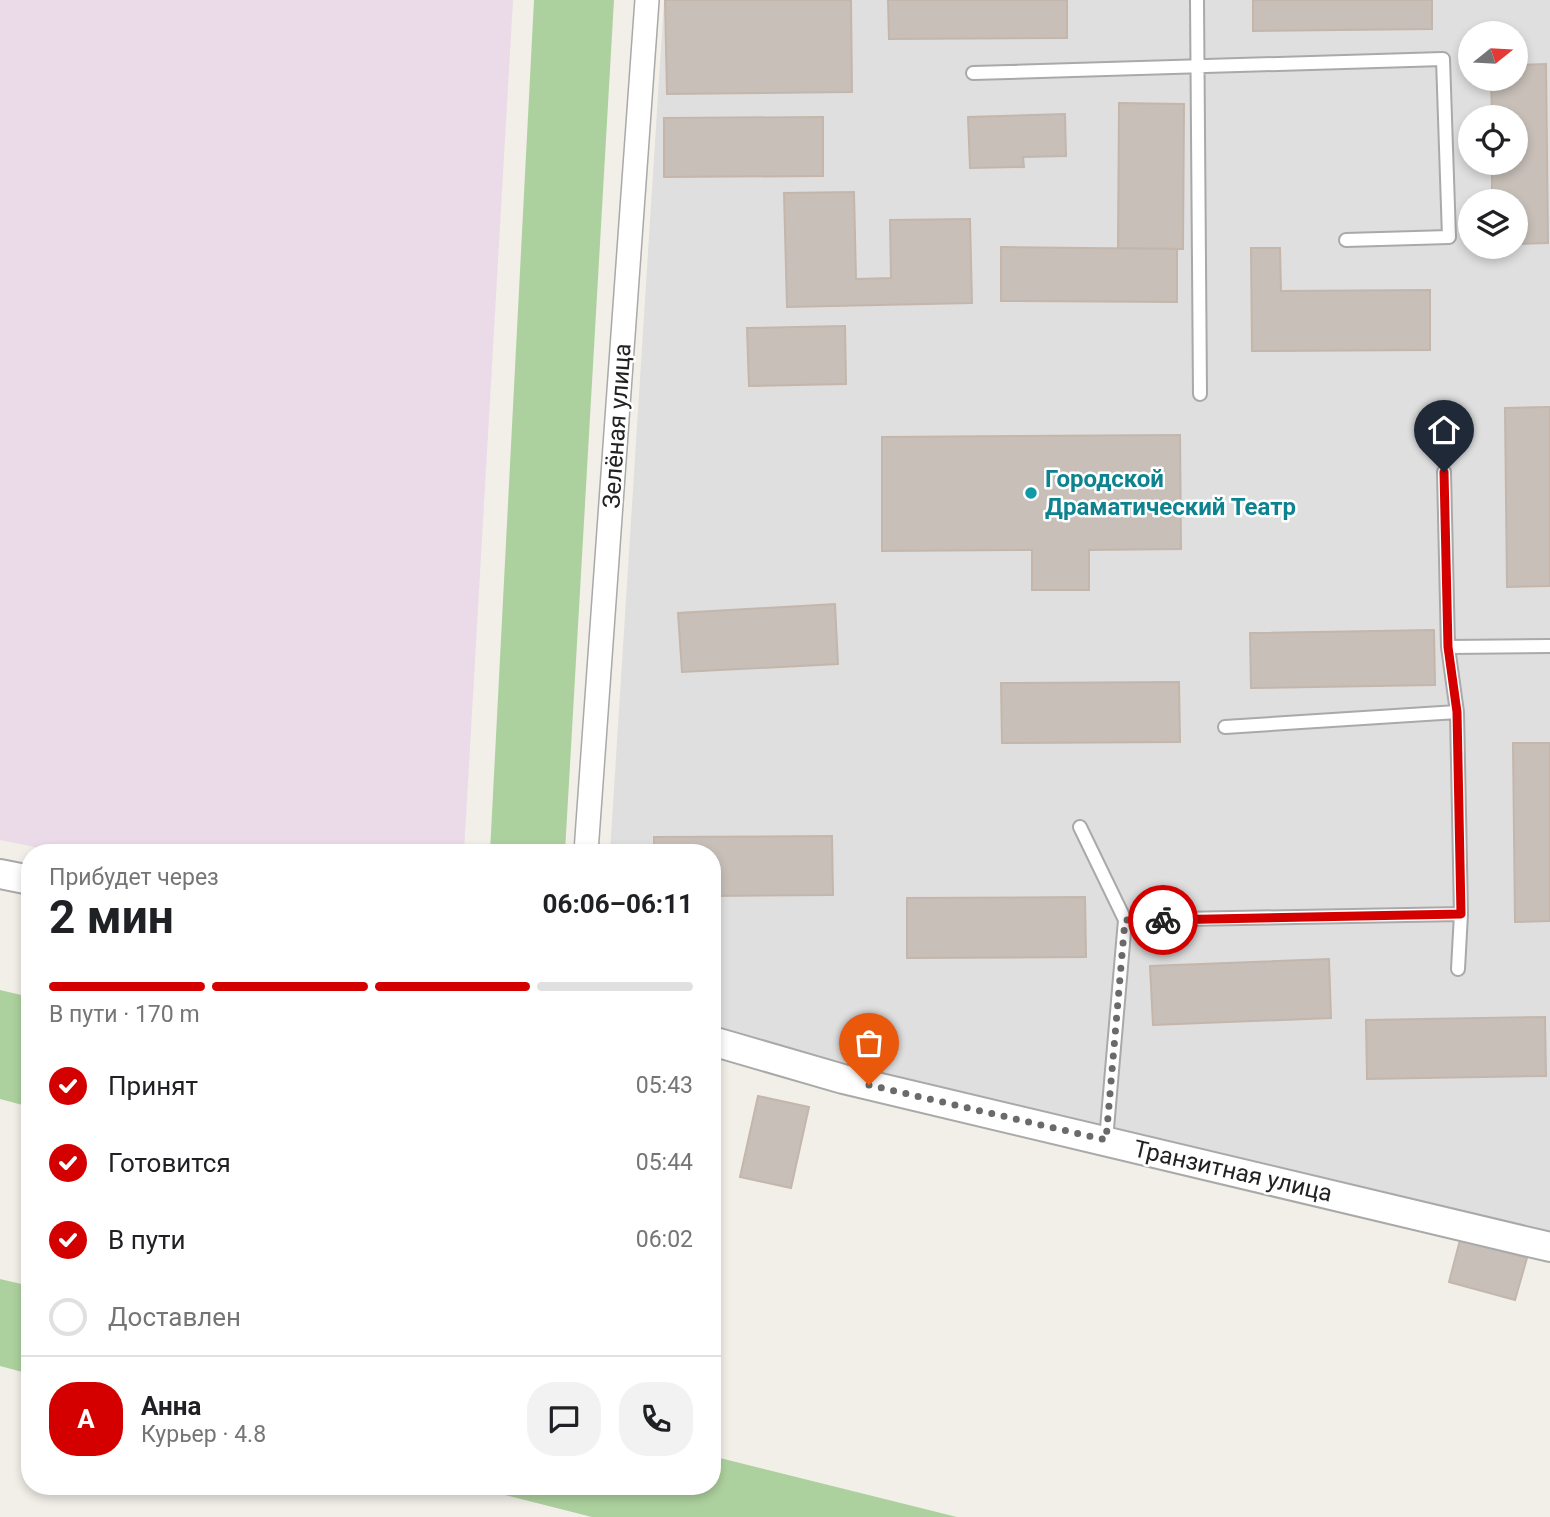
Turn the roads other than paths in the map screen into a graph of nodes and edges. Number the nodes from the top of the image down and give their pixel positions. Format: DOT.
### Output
graph roads {
  1 [pos="647,0"];
  2 [pos="1197,0"];
  3 [pos="1198,66"];
  4 [pos="973,73"];
  5 [pos="1346,240"];
  6 [pos="1200,394"];
  7 [pos="1444,472"];
  8 [pos="1550,646"];
  9 [pos="1448,647"];
  10 [pos="1457,712"];
  11 [pos="1225,727"];
  12 [pos="1080,827"];
  13 [pos="587,844"];
  14 [pos="0,874"];
  15 [pos="21,878"];
  16 [pos="1461,914"];
  17 [pos="1125,920"];
  18 [pos="1458,969"];
  19 [pos="721,1044"];
  20 [pos="1106,1140"];
  21 [pos="1550,1247"];
  1 -- 13 [label="street, Зелёная улица"];
  2 -- 3 [label="lane"];
  3 -- 4 [label="lane"];
  3 -- 5 [label="lane"];
  3 -- 6 [label="lane"];
  7 -- 9 [label="lane"];
  8 -- 9 [label="lane"];
  9 -- 10 [label="lane"];
  10 -- 11 [label="lane"];
  10 -- 16 [label="lane"];
  12 -- 17 [label="lane"];
  14 -- 15 [label="street"];
  16 -- 17 [label="lane"];
  16 -- 18 [label="lane"];
  17 -- 20 [label="lane"];
  19 -- 20 [label="street, Транзитная улица"];
  20 -- 21 [label="street, Транзитная улица"];
}
